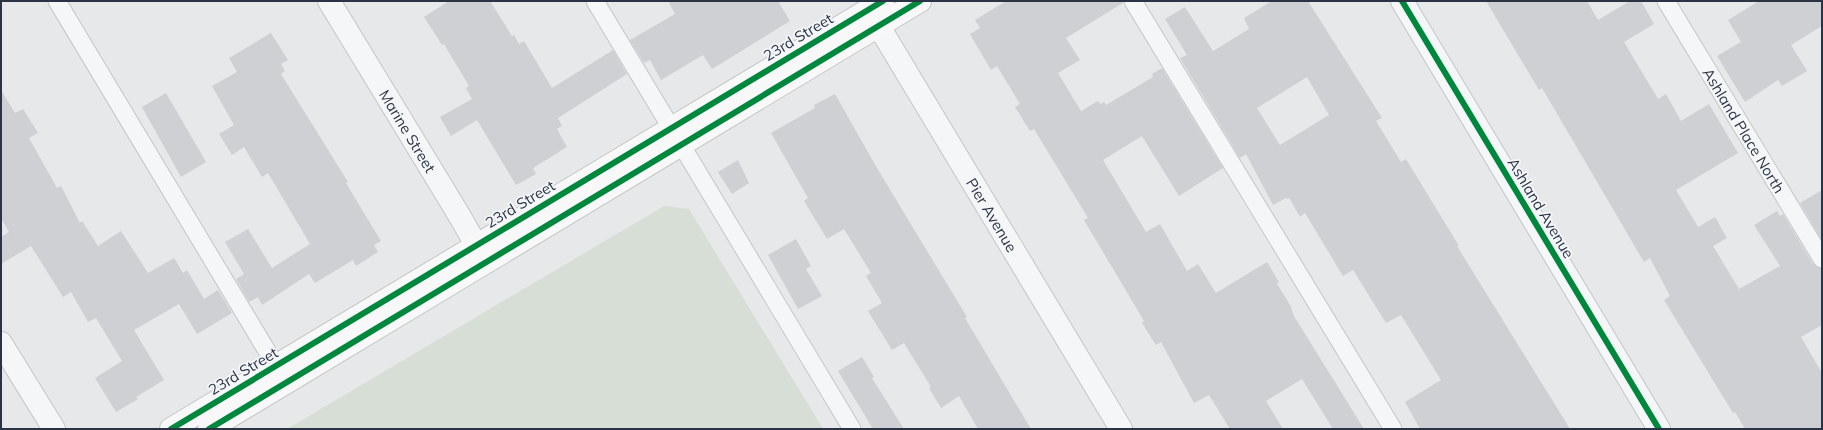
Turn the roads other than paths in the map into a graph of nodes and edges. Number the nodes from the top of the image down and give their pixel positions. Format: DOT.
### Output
graph roads {
  1 [pos="57,1"];
  2 [pos="329,1"];
  3 [pos="595,1"];
  4 [pos="920,1"];
  5 [pos="1134,1"];
  6 [pos="1402,1"];
  7 [pos="1666,1"];
  8 [pos="873,9"];
  9 [pos="675,137"];
  10 [pos="482,254"];
  11 [pos="1822,259"];
  12 [pos="1,343"];
  13 [pos="281,375"];
  14 [pos="54,429"];
  15 [pos="171,429"];
  16 [pos="209,429"];
  17 [pos="852,429"];
  18 [pos="1120,429"];
  19 [pos="1393,429"];
  20 [pos="1659,429"];
  1 -- 13 [label="lane"];
  2 -- 10 [label="street, Marine Street"];
  3 -- 9 [label="lane"];
  4 -- 8 [label="street, 23rd Street"];
  5 -- 19 [label="lane"];
  6 -- 20 [label="street, Ashland Avenue"];
  7 -- 11 [label="lane, Ashland Place North"];
  8 -- 9 [label="street, 23rd Street"];
  8 -- 18 [label="street, Pier Avenue"];
  9 -- 10 [label="street, 23rd Street"];
  9 -- 17 [label="lane"];
  10 -- 13 [label="street, 23rd Street"];
  12 -- 14 [label="street"];
  13 -- 15 [label="street, 23rd Street"];
  13 -- 16 [label="street, 23rd Street"];
}
